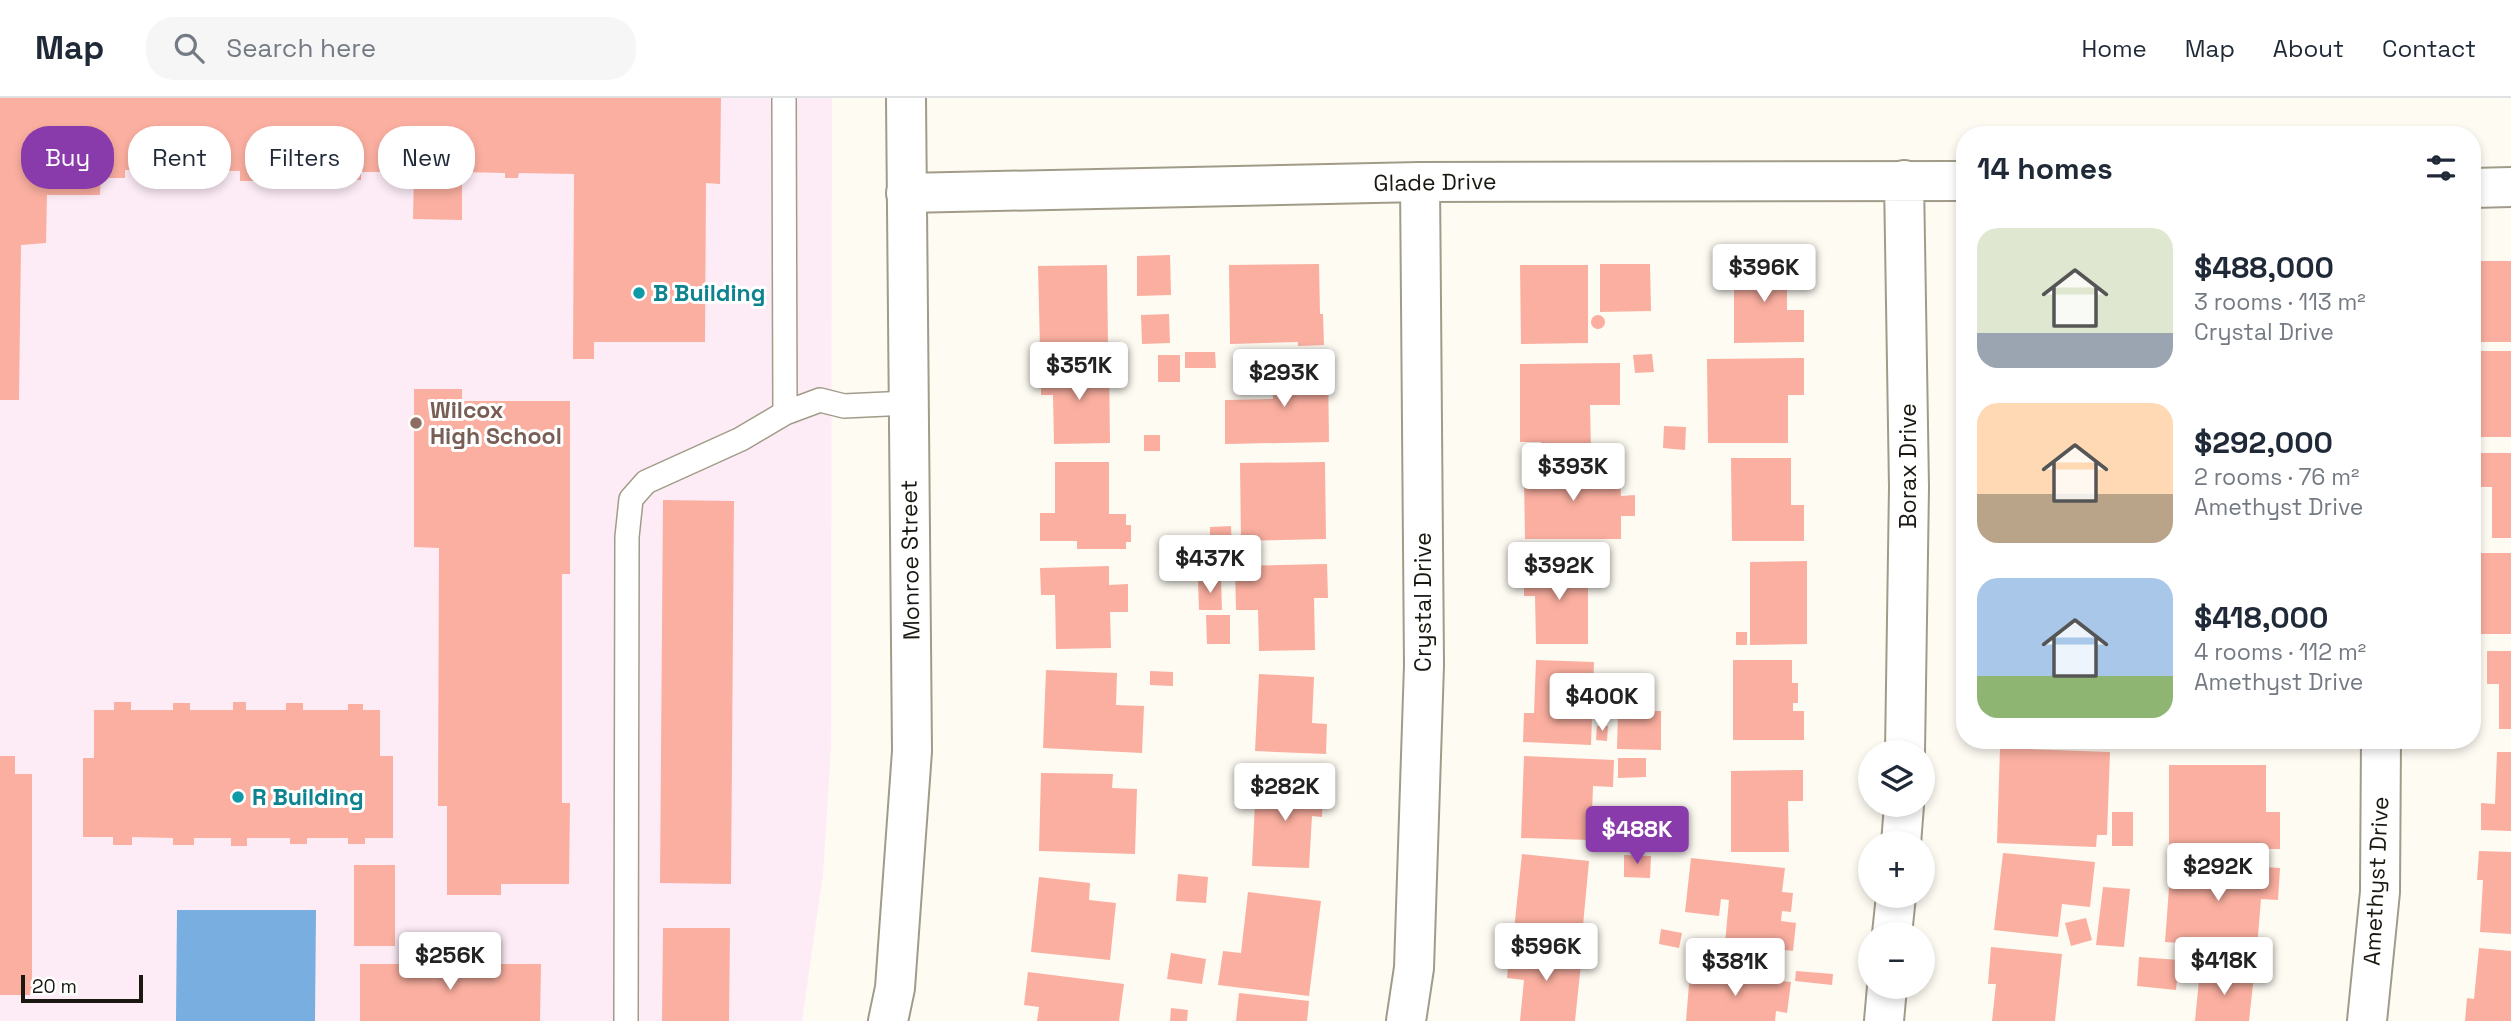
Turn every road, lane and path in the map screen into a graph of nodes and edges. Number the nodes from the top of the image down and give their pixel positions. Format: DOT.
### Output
graph roads {
  1 [pos="784,98"];
  2 [pos="906,98"];
  3 [pos="1904,180"];
  4 [pos="1956,181"];
  5 [pos="1420,182"];
  6 [pos="2511,187"];
  7 [pos="2481,188"];
  8 [pos="906,193"];
  9 [pos="908,403"];
  10 [pos="785,413"];
  11 [pos="1905,740"];
  12 [pos="2381,749"];
  13 [pos="1886,999"];
  14 [pos="626,1021"];
  15 [pos="888,1021"];
  16 [pos="1406,1021"];
  17 [pos="1884,1021"];
  18 [pos="2367,1021"];
  1 -- 10 [label="lane"];
  2 -- 8 [label="street, Monroe Street"];
  3 -- 4 [label="street, Glade Drive"];
  3 -- 5 [label="street, Glade Drive"];
  3 -- 11 [label="street, Borax Drive"];
  5 -- 8 [label="street, Glade Drive"];
  5 -- 16 [label="street, Crystal Drive"];
  6 -- 7 [label="street"];
  8 -- 9 [label="street, Monroe Street"];
  9 -- 10 [label="lane"];
  9 -- 15 [label="street, Monroe Street"];
  10 -- 14 [label="lane"];
  12 -- 18 [label="street, Amethyst Drive"];
  13 -- 17 [label="street"];
}
